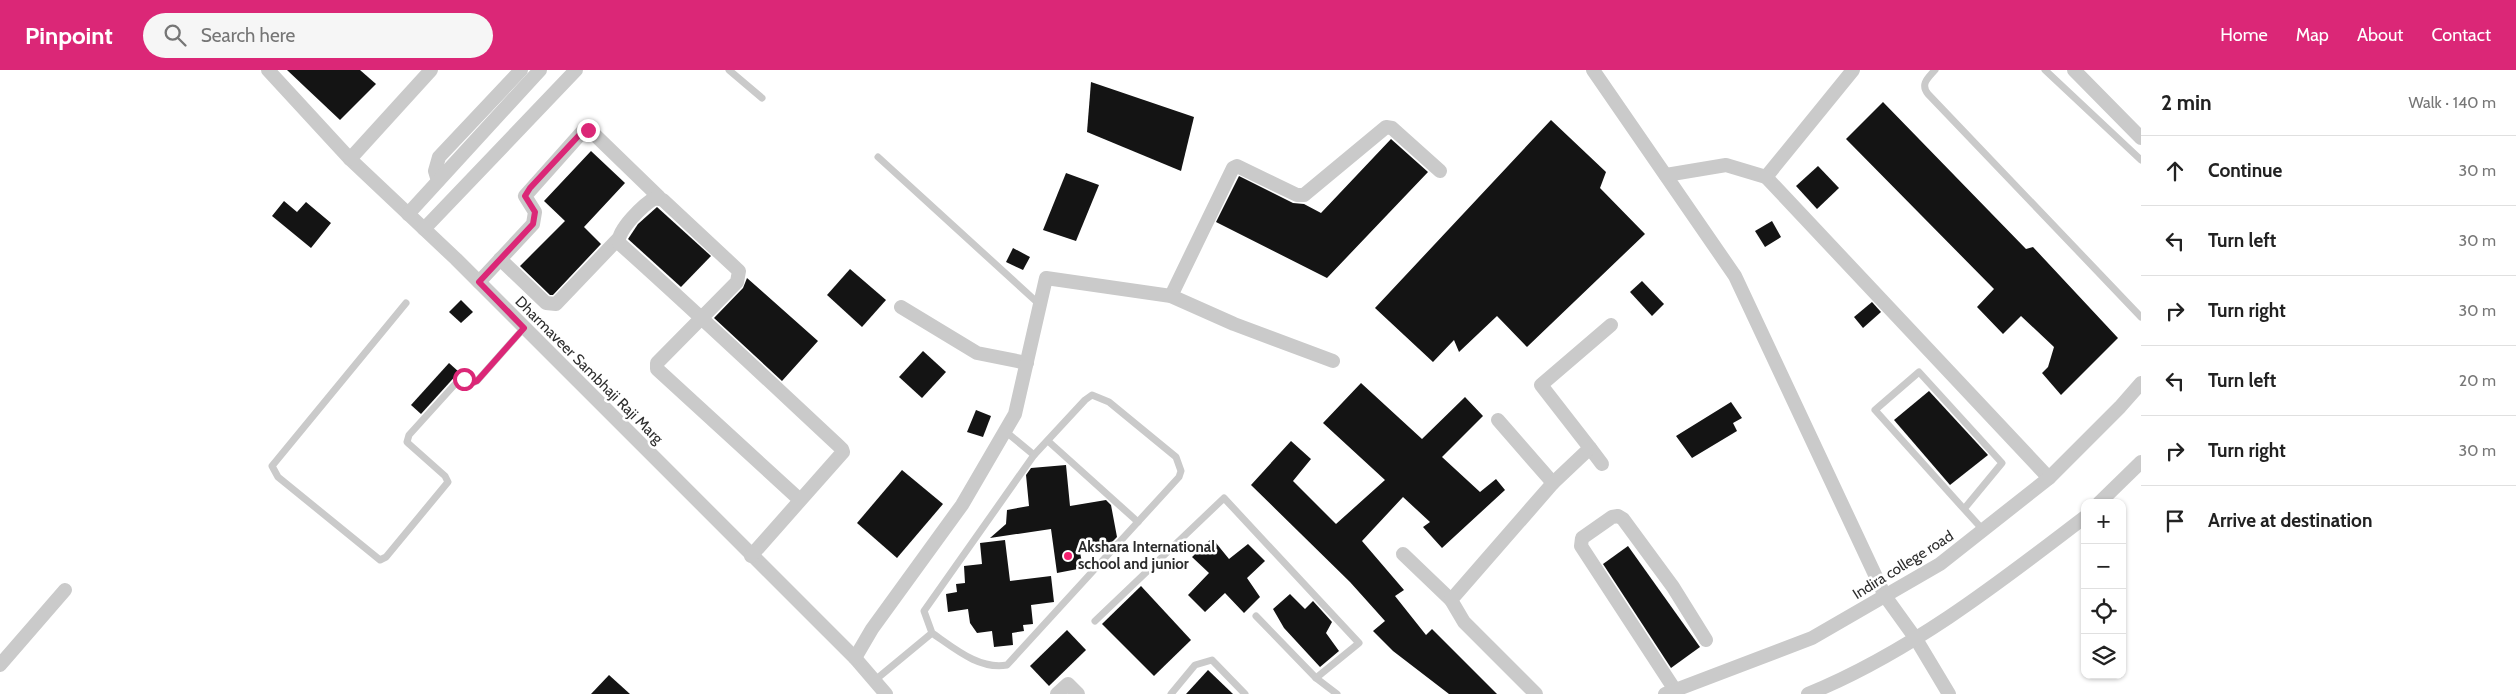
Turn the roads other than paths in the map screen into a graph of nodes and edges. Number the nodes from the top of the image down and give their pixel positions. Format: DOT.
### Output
graph roads {
  1 [pos="268,70"];
  2 [pos="431,70"];
  3 [pos="521,70"];
  4 [pos="540,70"];
  5 [pos="576,70"];
  6 [pos="729,70"];
  7 [pos="1593,70"];
  8 [pos="1853,70"];
  9 [pos="1935,70"];
  10 [pos="2046,70"];
  11 [pos="2074,70"];
  12 [pos="762,98"];
  13 [pos="2141,138"];
  14 [pos="878,157"];
  15 [pos="350,159"];
  16 [pos="2141,160"];
  17 [pos="1440,171"];
  18 [pos="1666,175"];
  19 [pos="1766,177"];
  20 [pos="438,180"];
  21 [pos="659,197"];
  22 [pos="408,214"];
  23 [pos="424,230"];
  24 [pos="618,239"];
  25 [pos="500,259"];
  26 [pos="479,282"];
  27 [pos="1172,296"];
  28 [pos="406,303"];
  29 [pos="1040,304"];
  30 [pos="901,307"];
  31 [pos="2141,317"];
  32 [pos="702,318"];
  33 [pos="1611,325"];
  34 [pos="524,328"];
  35 [pos="1333,362"];
  36 [pos="1026,363"];
  37 [pos="2141,383"];
  38 [pos="1498,420"];
  39 [pos="1005,431"];
  40 [pos="1048,441"];
  41 [pos="1590,448"];
  42 [pos="1034,455"];
  43 [pos="2141,462"];
  44 [pos="1602,464"];
  45 [pos="2049,478"];
  46 [pos="1553,483"];
  47 [pos="2103,499"];
  48 [pos="800,500"];
  49 [pos="1964,509"];
  50 [pos="2081,520"];
  51 [pos="1138,522"];
  52 [pos="1984,532"];
  53 [pos="1403,554"];
  54 [pos="752,556"];
  55 [pos="65,590"];
  56 [pos="1885,596"];
  57 [pos="1451,600"];
  58 [pos="1256,616"];
  59 [pos="1095,621"];
  60 [pos="932,633"];
  61 [pos="1916,639"];
  62 [pos="1706,640"];
  63 [pos="855,658"];
  64 [pos="0,666"];
  65 [pos="1316,678"];
  66 [pos="874,681"];
  67 [pos="1670,692"];
  68 [pos="886,694"];
  69 [pos="1057,694"];
  70 [pos="1078,694"];
  71 [pos="1171,694"];
  72 [pos="1245,694"];
  73 [pos="1337,694"];
  74 [pos="1536,694"];
  75 [pos="1808,694"];
  76 [pos="1949,694"];
  1 -- 15 [label="street, Dharmaveer Sambhaji Raji Marg"];
  2 -- 15 [label="street"];
  3 -- 20 [label="street"];
  4 -- 20 [label="street"];
  5 -- 23 [label="street"];
  6 -- 12 [label="lane"];
  7 -- 18 [label="street"];
  8 -- 19 [label="street"];
  9 -- 31 [label="lane"];
  10 -- 16 [label="lane"];
  11 -- 13 [label="street"];
  14 -- 29 [label="lane"];
  15 -- 22 [label="street, Dharmaveer Sambhaji Raji Marg"];
  17 -- 27 [label="street"];
  18 -- 19 [label="street"];
  18 -- 56 [label="street"];
  19 -- 45 [label="street"];
  20 -- 22 [label="street"];
  21 -- 24 [label="street"];
  21 -- 25 [label="street"];
  21 -- 32 [label="street"];
  22 -- 23 [label="street, Dharmaveer Sambhaji Raji Marg"];
  23 -- 26 [label="street, Dharmaveer Sambhaji Raji Marg"];
  24 -- 25 [label="street"];
  24 -- 32 [label="street"];
  25 -- 26 [label="street"];
  26 -- 34 [label="street, Dharmaveer Sambhaji Raji Marg"];
  27 -- 29 [label="street"];
  27 -- 35 [label="street"];
  28 -- 34 [label="lane"];
  29 -- 36 [label="street"];
  30 -- 36 [label="street"];
  32 -- 48 [label="street"];
  32 -- 48 [label="street"];
  33 -- 41 [label="street"];
  34 -- 54 [label="street, Dharmaveer Sambhaji Raji Marg"];
  36 -- 39 [label="street"];
  37 -- 45 [label="street, Indira college road"];
  38 -- 46 [label="street"];
  39 -- 42 [label="lane"];
  39 -- 63 [label="street"];
  40 -- 42 [label="lane"];
  40 -- 51 [label="lane"];
  40 -- 51 [label="lane"];
  41 -- 44 [label="street"];
  41 -- 46 [label="street"];
  42 -- 60 [label="lane"];
  43 -- 47 [label="street"];
  45 -- 52 [label="street, Indira college road"];
  46 -- 57 [label="street"];
  48 -- 54 [label="street"];
  49 -- 49 [label="lane"];
  49 -- 52 [label="lane"];
  50 -- 61 [label="street"];
  51 -- 60 [label="lane"];
  52 -- 56 [label="street, Indira college road"];
  53 -- 57 [label="street"];
  54 -- 63 [label="street, Dharmaveer Sambhaji Raji Marg"];
  55 -- 64 [label="street"];
  56 -- 61 [label="street"];
  56 -- 67 [label="street, Indira college road"];
  57 -- 74 [label="street"];
  58 -- 65 [label="lane"];
  59 -- 65 [label="lane"];
  60 -- 66 [label="lane"];
  61 -- 75 [label="street"];
  61 -- 76 [label="street"];
  62 -- 67 [label="street"];
  63 -- 66 [label="street, Dharmaveer Sambhaji Raji Marg"];
  65 -- 73 [label="lane"];
  66 -- 68 [label="street, Dharmaveer Sambhaji Raji Marg"];
  69 -- 70 [label="street"];
  71 -- 72 [label="lane"];
}
